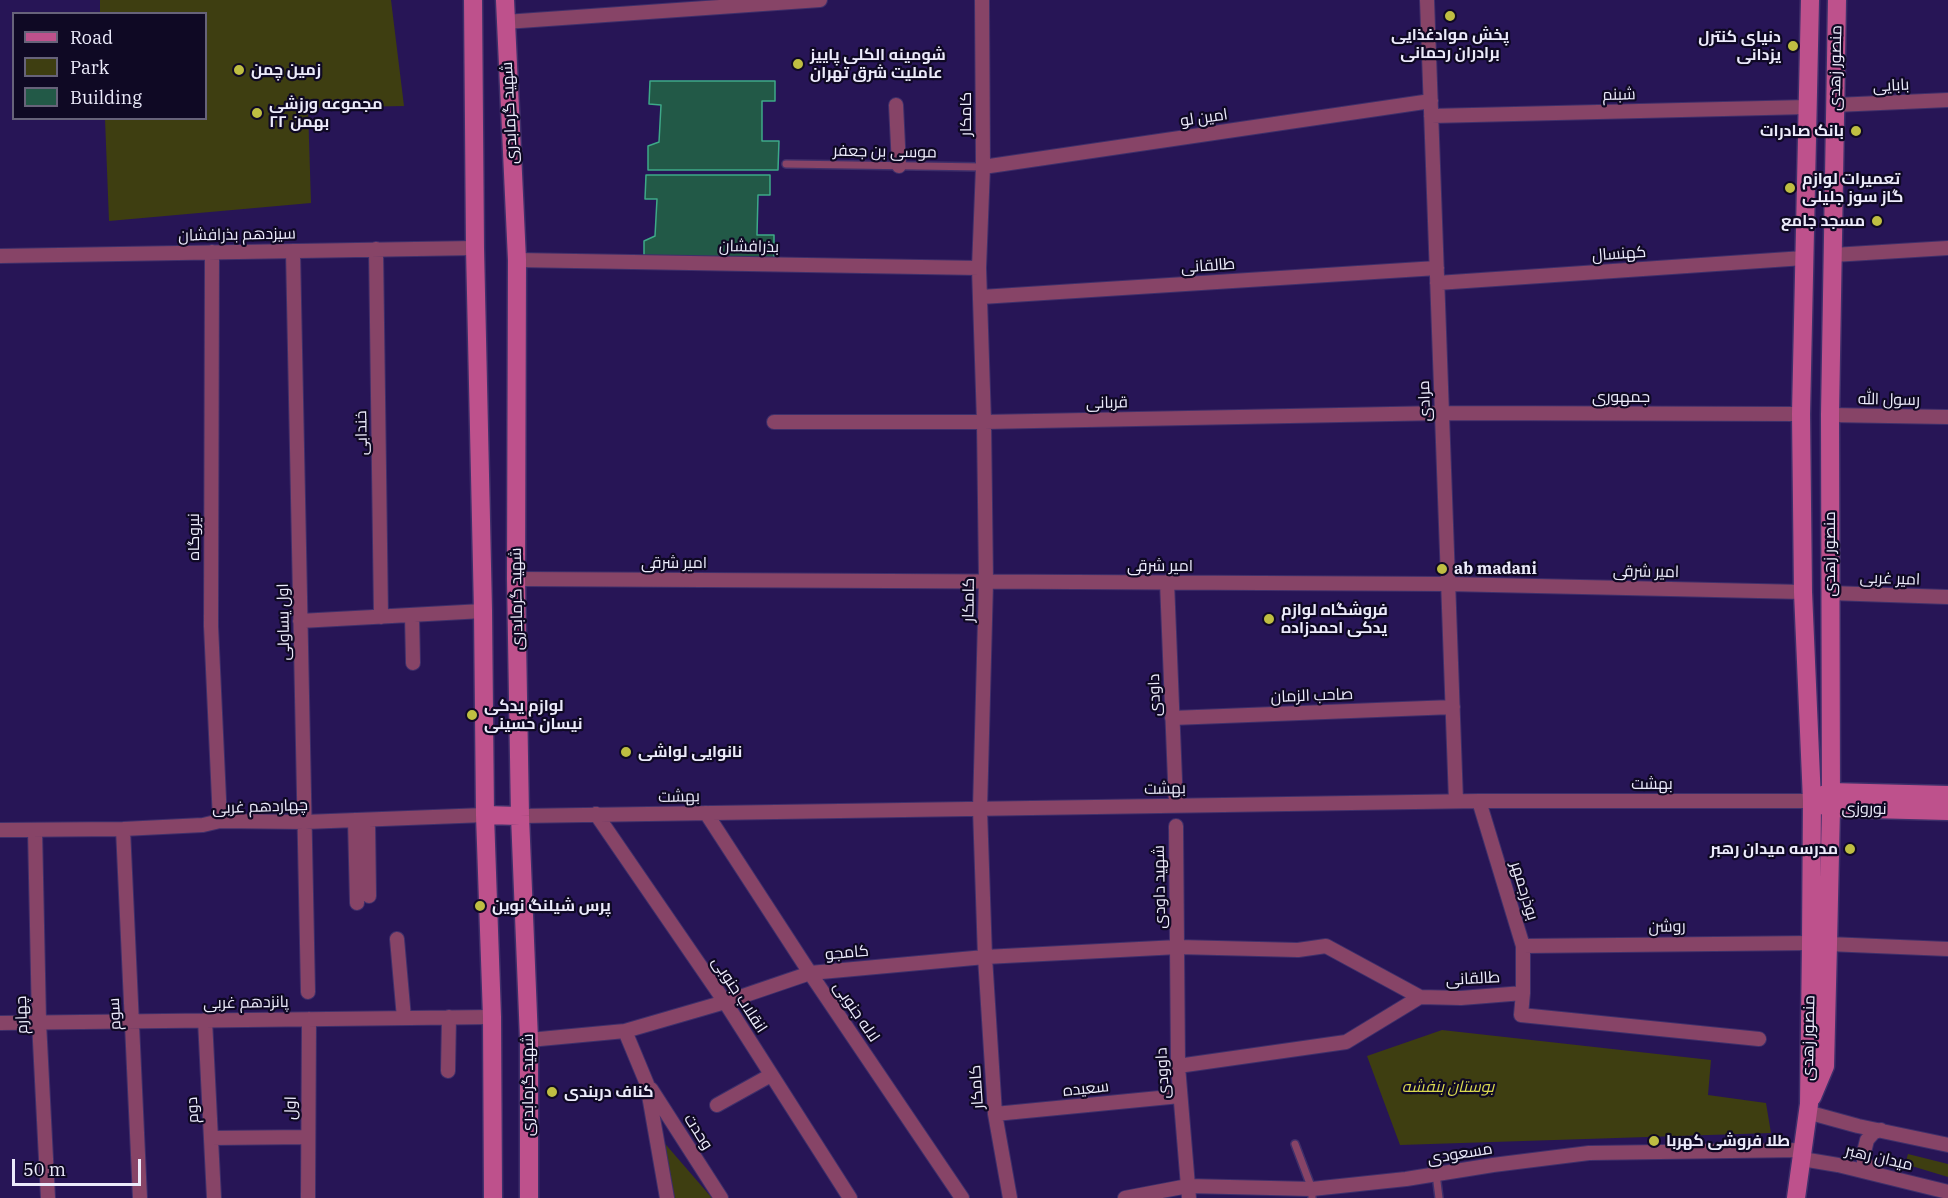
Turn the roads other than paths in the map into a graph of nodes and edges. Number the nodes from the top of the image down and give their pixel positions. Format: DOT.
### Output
graph roads {
  1 [pos="473,0"];
  2 [pos="505,0"];
  3 [pos="820,0"];
  4 [pos="982,0"];
  5 [pos="1427,0"];
  6 [pos="1810,0"];
  7 [pos="1837,0"];
  8 [pos="505,22"];
  9 [pos="1948,100"];
  10 [pos="1431,101"];
  11 [pos="896,105"];
  12 [pos="1834,105"];
  13 [pos="1807,107"];
  14 [pos="1431,116"];
  15 [pos="786,164"];
  16 [pos="899,165"];
  17 [pos="983,167"];
  18 [pos="475,248"];
  19 [pos="1948,248"];
  20 [pos="376,249"];
  21 [pos="293,251"];
  22 [pos="212,252"];
  23 [pos="1833,255"];
  24 [pos="0,256"];
  25 [pos="1804,258"];
  26 [pos="517,260"];
  27 [pos="979,268"];
  28 [pos="1437,268"];
  29 [pos="1437,283"];
  30 [pos="981,297"];
  31 [pos="1442,413"];
  32 [pos="1801,414"];
  33 [pos="1830,416"];
  34 [pos="1948,417"];
  35 [pos="774,422"];
  36 [pos="984,422"];
  37 [pos="516,579"];
  38 [pos="986,582"];
  39 [pos="1167,582"];
  40 [pos="1448,584"];
  41 [pos="1803,592"];
  42 [pos="1830,593"];
  43 [pos="1948,597"];
  44 [pos="483,611"];
  45 [pos="412,615"];
  46 [pos="381,617"];
  47 [pos="300,621"];
  48 [pos="413,663"];
  49 [pos="1452,707"];
  50 [pos="1172,718"];
  51 [pos="1948,795"];
  52 [pos="1830,800"];
  53 [pos="1456,801"];
  54 [pos="1479,801"];
  55 [pos="1812,801"];
  56 [pos="1176,806"];
  57 [pos="980,809"];
  58 [pos="1948,811"];
  59 [pos="706,813"];
  60 [pos="596,814"];
  61 [pos="484,815"];
  62 [pos="520,816"];
  63 [pos="361,820"];
  64 [pos="220,821"];
  65 [pos="306,822"];
  66 [pos="1176,826"];
  67 [pos="0,830"];
  68 [pos="35,830"];
  69 [pos="123,830"];
  70 [pos="369,896"];
  71 [pos="357,903"];
  72 [pos="397,939"];
  73 [pos="1820,943"];
  74 [pos="1523,946"];
  75 [pos="1178,947"];
  76 [pos="1948,949"];
  77 [pos="985,957"];
  78 [pos="810,973"];
  79 [pos="308,992"];
  80 [pos="1523,993"];
  81 [pos="1420,997"];
  82 [pos="725,1002"];
  83 [pos="449,1017"];
  84 [pos="492,1017"];
  85 [pos="404,1018"];
  86 [pos="309,1019"];
  87 [pos="206,1020"];
  88 [pos="132,1021"];
  89 [pos="39,1022"];
  90 [pos="0,1023"];
  91 [pos="625,1031"];
  92 [pos="1759,1039"];
  93 [pos="529,1040"];
  94 [pos="1178,1066"];
  95 [pos="448,1071"];
  96 [pos="771,1075"];
  97 [pos="647,1084"];
  98 [pos="1180,1096"];
  99 [pos="717,1105"];
  100 [pos="1808,1108"];
  101 [pos="995,1114"];
  102 [pos="1881,1130"];
  103 [pos="1896,1133"];
  104 [pos="308,1137"];
  105 [pos="1948,1137"];
  106 [pos="211,1138"];
  107 [pos="1295,1144"];
  108 [pos="1948,1145"];
  109 [pos="1802,1155"];
  110 [pos="1436,1174"];
  111 [pos="1876,1174"];
  112 [pos="1188,1192"];
  113 [pos="1948,1192"];
  114 [pos="1312,1193"];
  115 [pos="48,1198"];
  116 [pos="140,1198"];
  117 [pos="214,1198"];
  118 [pos="308,1198"];
  119 [pos="493,1198"];
  120 [pos="529,1198"];
  121 [pos="667,1198"];
  122 [pos="722,1198"];
  123 [pos="850,1198"];
  124 [pos="962,1198"];
  125 [pos="1010,1198"];
  126 [pos="1125,1198"];
  127 [pos="1439,1198"];
  128 [pos="1796,1198"];
  1 -- 18 [label="main road, شهید گرمابدری"];
  2 -- 8 [label="main road, شهید گرمابدری"];
  3 -- 8 [label="street"];
  4 -- 17 [label="street, کامکار"];
  5 -- 10 [label="street, مرادی"];
  6 -- 13 [label="main road, منصور زهدی"];
  7 -- 12 [label="main road, منصور زهدی"];
  8 -- 26 [label="main road, شهید گرمابدری"];
  9 -- 12 [label="street, بابایی"];
  10 -- 14 [label="street, مرادی"];
  10 -- 17 [label="street, امین لو"];
  11 -- 16 [label="street"];
  12 -- 13 [label="main road"];
  12 -- 23 [label="main road, منصور زهدی"];
  13 -- 14 [label="street, شبنم"];
  13 -- 25 [label="main road, منصور زهدی"];
  14 -- 28 [label="street, مرادی"];
  15 -- 16 [label="lane, موسی بن جعفر"];
  16 -- 17 [label="lane, موسی بن جعفر"];
  17 -- 27 [label="street, کامکار"];
  18 -- 20 [label="street, سیزدهم بذرافشان"];
  18 -- 44 [label="main road, شهید گرمابدری"];
  19 -- 23 [label="street"];
  20 -- 21 [label="street, سیزدهم بذرافشان"];
  20 -- 46 [label="street, خندابی"];
  21 -- 22 [label="street, سیزدهم بذرافشان"];
  21 -- 47 [label="street, اول یساولی"];
  22 -- 24 [label="street, سیزدهم بذرافشان"];
  22 -- 64 [label="street, نیروگاه"];
  23 -- 33 [label="main road, منصور زهدی"];
  25 -- 29 [label="street, کهنسال"];
  25 -- 32 [label="main road, منصور زهدی"];
  26 -- 27 [label="street, بذرافشان"];
  26 -- 37 [label="main road, شهید گرمابدری"];
  27 -- 30 [label="street, کامکار"];
  28 -- 29 [label="street, مرادی"];
  28 -- 30 [label="street, طالقانی"];
  29 -- 31 [label="street, مرادی"];
  30 -- 36 [label="street, کامکار"];
  31 -- 32 [label="street, جمهوری"];
  31 -- 36 [label="street, قربانی"];
  31 -- 40 [label="street, مرادی"];
  32 -- 41 [label="main road, منصور زهدی"];
  33 -- 34 [label="street, رسول الله"];
  33 -- 42 [label="main road, منصور زهدی"];
  35 -- 36 [label="street, قربانی"];
  36 -- 38 [label="street, کامکار"];
  37 -- 38 [label="street, امیر شرقی"];
  37 -- 62 [label="main road, شهید گرمابدری"];
  38 -- 39 [label="street, امیر شرقی"];
  38 -- 57 [label="street, کامکار"];
  39 -- 40 [label="street, امیر شرقی"];
  39 -- 50 [label="street, داودی"];
  40 -- 41 [label="street, امیر شرقی"];
  40 -- 49 [label="street, مرادی"];
  41 -- 42 [label="main road"];
  41 -- 55 [label="main road, منصور زهدی"];
  42 -- 43 [label="street, امیر غربی"];
  42 -- 52 [label="main road, منصور زهدی"];
  44 -- 45 [label="street"];
  44 -- 61 [label="main road, شهید گرمابدری"];
  45 -- 46 [label="street"];
  45 -- 48 [label="street"];
  46 -- 47 [label="street"];
  47 -- 65 [label="street, اول یساولی"];
  49 -- 50 [label="street, صاحب الزمان"];
  49 -- 53 [label="street, مرادی"];
  50 -- 56 [label="street, داودی"];
  51 -- 52 [label="main road, نوروزی"];
  52 -- 55 [label="main road, نوروزی"];
  52 -- 58 [label="main road, نوروزی"];
  52 -- 73 [label="main road, منصور زهدی"];
  53 -- 54 [label="street, بهشت"];
  53 -- 56 [label="street, بهشت"];
  54 -- 55 [label="street, بهشت"];
  54 -- 74 [label="street, بوذرجمهر"];
  55 -- 73 [label="main road, منصور زهدی"];
  56 -- 57 [label="street, بهشت"];
  57 -- 59 [label="street, بهشت"];
  57 -- 77 [label="street, کامکار"];
  59 -- 60 [label="street, بهشت"];
  59 -- 78 [label="street, لاله جنوبی"];
  60 -- 62 [label="street, بهشت"];
  60 -- 82 [label="street, انقلاب جنوبی"];
  61 -- 62 [label="main road"];
  61 -- 63 [label="street, چهاردهم غربی"];
  61 -- 84 [label="main road, شهید گرمابدری"];
  62 -- 93 [label="main road, شهید گرمابدری"];
  63 -- 65 [label="street, چهاردهم غربی"];
  63 -- 70 [label="street"];
  63 -- 71 [label="street"];
  64 -- 65 [label="street, چهاردهم غربی"];
  64 -- 69 [label="street, چهاردهم غربی"];
  65 -- 79 [label="street, اول یساولی"];
  66 -- 75 [label="street, شهید داودی"];
  67 -- 68 [label="street, چهاردهم غربی"];
  68 -- 69 [label="street, چهاردهم غربی"];
  68 -- 89 [label="street, چهارم"];
  69 -- 88 [label="street, سوم"];
  72 -- 85 [label="street"];
  73 -- 74 [label="street, روشن"];
  73 -- 76 [label="street, روشن"];
  73 -- 100 [label="main road, منصور زهدی"];
  74 -- 80 [label="street, بوذرجمهر"];
  75 -- 77 [label="street, کامجو"];
  75 -- 81 [label="street"];
  75 -- 94 [label="street, داوودی"];
  77 -- 78 [label="street, کامجو"];
  77 -- 101 [label="street, کامکار"];
  78 -- 82 [label="street, کامجو"];
  78 -- 124 [label="street, لاله جنوبی"];
  80 -- 81 [label="street, طالقانی"];
  80 -- 92 [label="street, طالقانی"];
  81 -- 94 [label="street"];
  82 -- 91 [label="street, کامجو"];
  82 -- 96 [label="street, انقلاب جنوبی"];
  83 -- 84 [label="street, پانزدهم غربی"];
  83 -- 85 [label="street, پانزدهم غربی"];
  83 -- 95 [label="street"];
  84 -- 119 [label="main road, شهید گرمابدری"];
  85 -- 86 [label="street, پانزدهم غربی"];
  86 -- 87 [label="street, پانزدهم غربی"];
  86 -- 104 [label="street, اول"];
  87 -- 88 [label="street, پانزدهم غربی"];
  87 -- 106 [label="street, دوم"];
  88 -- 89 [label="street, پانزدهم غربی"];
  88 -- 116 [label="street, سوم"];
  89 -- 90 [label="street, پانزدهم غربی"];
  89 -- 115 [label="street, چهارم"];
  91 -- 93 [label="street, کامجو"];
  91 -- 97 [label="street, وحدت"];
  93 -- 120 [label="main road, شهید گرمابدری"];
  94 -- 98 [label="street, داوودی"];
  96 -- 99 [label="street"];
  96 -- 123 [label="street, انقلاب جنوبی"];
  97 -- 121 [label="street, وحدت"];
  97 -- 122 [label="street, وحدت"];
  98 -- 101 [label="street, سعیده"];
  98 -- 112 [label="street, داوودی"];
  100 -- 102 [label="street, میدان رهبر"];
  100 -- 109 [label="main road, منصور زهدی"];
  101 -- 125 [label="street, کامکار"];
  102 -- 103 [label="street, میدان رهبر"];
  102 -- 111 [label="street"];
  103 -- 105 [label="street"];
  103 -- 108 [label="street, میدان رهبر"];
  104 -- 106 [label="street"];
  104 -- 118 [label="street, اول"];
  106 -- 117 [label="street, دوم"];
  107 -- 114 [label="lane"];
  109 -- 110 [label="street, مسعودی"];
  109 -- 111 [label="street, میدان رهبر"];
  109 -- 128 [label="main road, منصور زهدی"];
  110 -- 114 [label="street, مسعودی"];
  110 -- 127 [label="lane"];
  111 -- 113 [label="street, میدان رهبر"];
  112 -- 114 [label="street, مسعودی"];
  112 -- 126 [label="street, مسعودی"];
}
